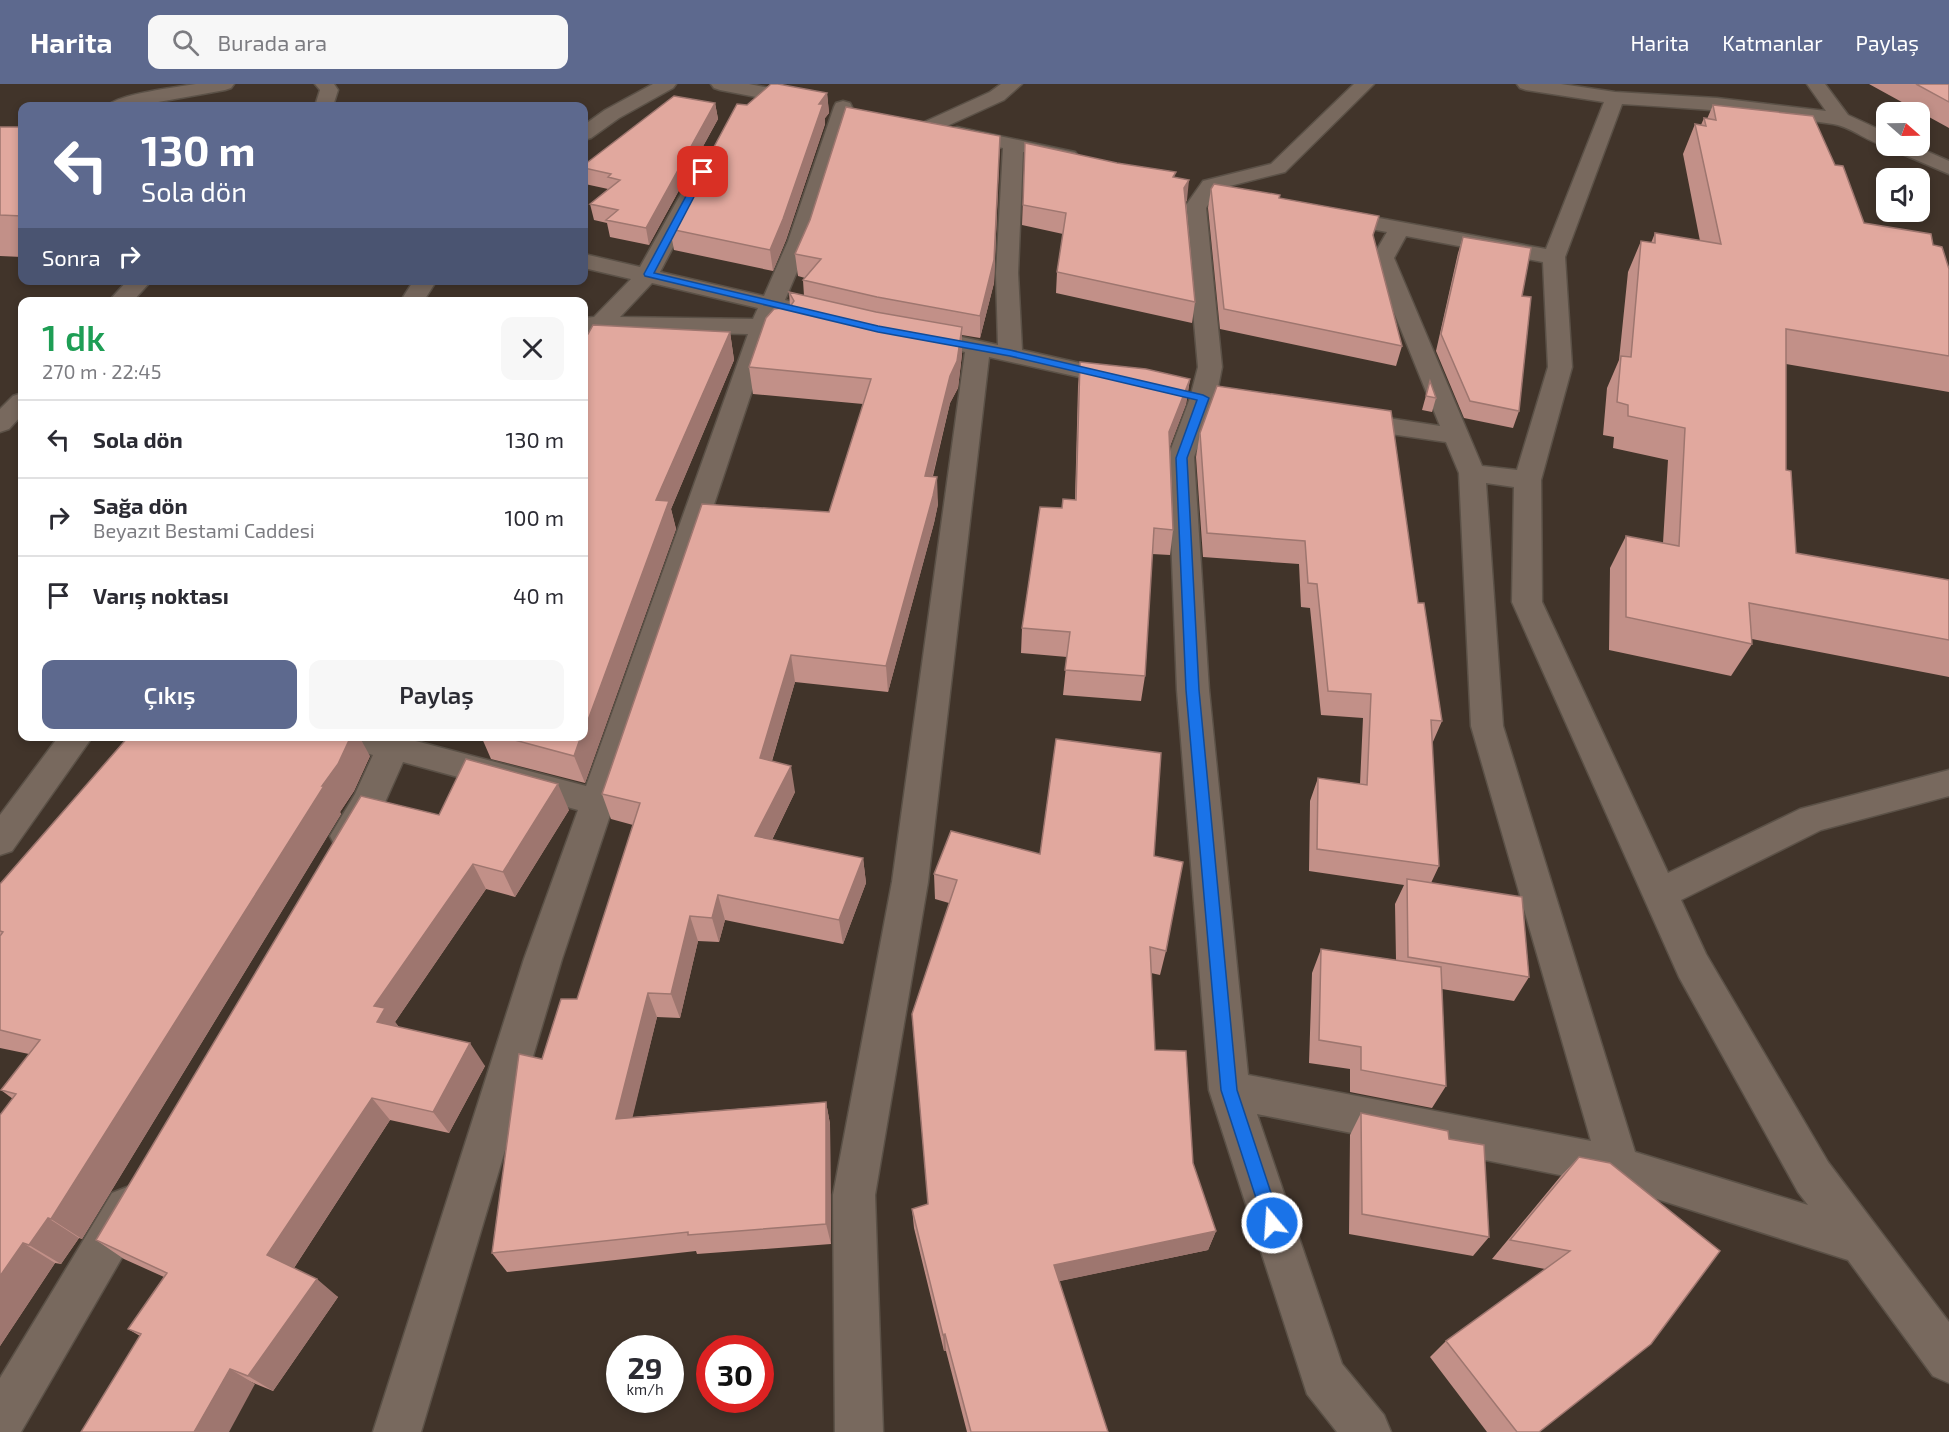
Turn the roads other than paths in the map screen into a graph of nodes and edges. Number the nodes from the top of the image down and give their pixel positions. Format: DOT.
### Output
graph roads {
  1 [pos="225,84"];
  2 [pos="324,84"];
  3 [pos="667,84"];
  4 [pos="720,84"];
  5 [pos="1013,84"];
  6 [pos="1365,84"];
  7 [pos="1526,84"];
  8 [pos="1816,84"];
  9 [pos="746,90"];
  10 [pos="1616,98"];
  11 [pos="130,102"];
  12 [pos="325,102"];
  13 [pos="735,110"];
  14 [pos="1841,119"];
  15 [pos="908,122"];
  16 [pos="929,127"];
  17 [pos="588,131"];
  18 [pos="1876,135"];
  19 [pos="1013,145"];
  20 [pos="1922,156"];
  21 [pos="1083,159"];
  22 [pos="1949,168"];
  23 [pos="703,172"];
  24 [pos="1198,182"];
  25 [pos="1254,195"];
  26 [pos="1355,218"];
  27 [pos="1399,229"];
  28 [pos="1554,257"];
  29 [pos="588,262"];
  30 [pos="648,274"];
  31 [pos="136,285"];
  32 [pos="124,297"];
  33 [pos="767,315"];
  34 [pos="811,321"];
  35 [pos="592,325"];
  36 [pos="934,339"];
  37 [pos="588,340"];
  38 [pos="994,350"];
  39 [pos="1146,385"];
  40 [pos="18,405"];
  41 [pos="1329,417"];
  42 [pos="0,424"];
  43 [pos="1456,436"];
  44 [pos="1472,473"];
  45 [pos="1528,480"];
  46 [pos="73,741"];
  47 [pos="396,742"];
  48 [pos="1949,783"];
  49 [pos="598,802"];
  50 [pos="0,842"];
  51 [pos="332,862"];
  52 [pos="1659,894"];
  53 [pos="1229,1090"];
  54 [pos="1619,1167"];
  55 [pos="142,1182"];
  56 [pos="1862,1243"];
  57 [pos="1949,1360"];
  58 [pos="0,1422"];
  59 [pos="396,1432"];
  60 [pos="860,1432"];
  61 [pos="1367,1432"];
  1 -- 11 [label="street"];
  2 -- 12 [label="street"];
  3 -- 17 [label="street"];
  4 -- 9 [label="street"];
  5 -- 16 [label="street"];
  6 -- 24 [label="street"];
  7 -- 10 [label="street"];
  8 -- 14 [label="street"];
  9 -- 13 [label="street"];
  9 -- 33 [label="street"];
  10 -- 14 [label="street"];
  10 -- 28 [label="street"];
  14 -- 18 [label="street"];
  15 -- 16 [label="street"];
  16 -- 19 [label="street"];
  19 -- 21 [label="street"];
  19 -- 38 [label="street"];
  20 -- 22 [label="street"];
  23 -- 30 [label="street"];
  24 -- 25 [label="street"];
  24 -- 53 [label="street"];
  26 -- 27 [label="street"];
  27 -- 28 [label="street"];
  27 -- 43 [label="street"];
  28 -- 45 [label="street"];
  29 -- 30 [label="street"];
  30 -- 33 [label="street"];
  30 -- 35 [label="street"];
  31 -- 32 [label="street"];
  33 -- 34 [label="street"];
  33 -- 35 [label="street"];
  33 -- 49 [label="street"];
  35 -- 37 [label="street"];
  36 -- 38 [label="street"];
  38 -- 39 [label="street"];
  38 -- 60 [label="street"];
  40 -- 42 [label="street"];
  41 -- 43 [label="street"];
  43 -- 44 [label="street"];
  44 -- 45 [label="street"];
  44 -- 54 [label="street"];
  45 -- 52 [label="street"];
  46 -- 50 [label="street"];
  47 -- 49 [label="street"];
  47 -- 51 [label="street"];
  48 -- 52 [label="street"];
  49 -- 59 [label="street"];
  52 -- 56 [label="street"];
  53 -- 54 [label="street"];
  53 -- 61 [label="street"];
  54 -- 56 [label="street"];
  55 -- 58 [label="street"];
  56 -- 57 [label="street"];
}
